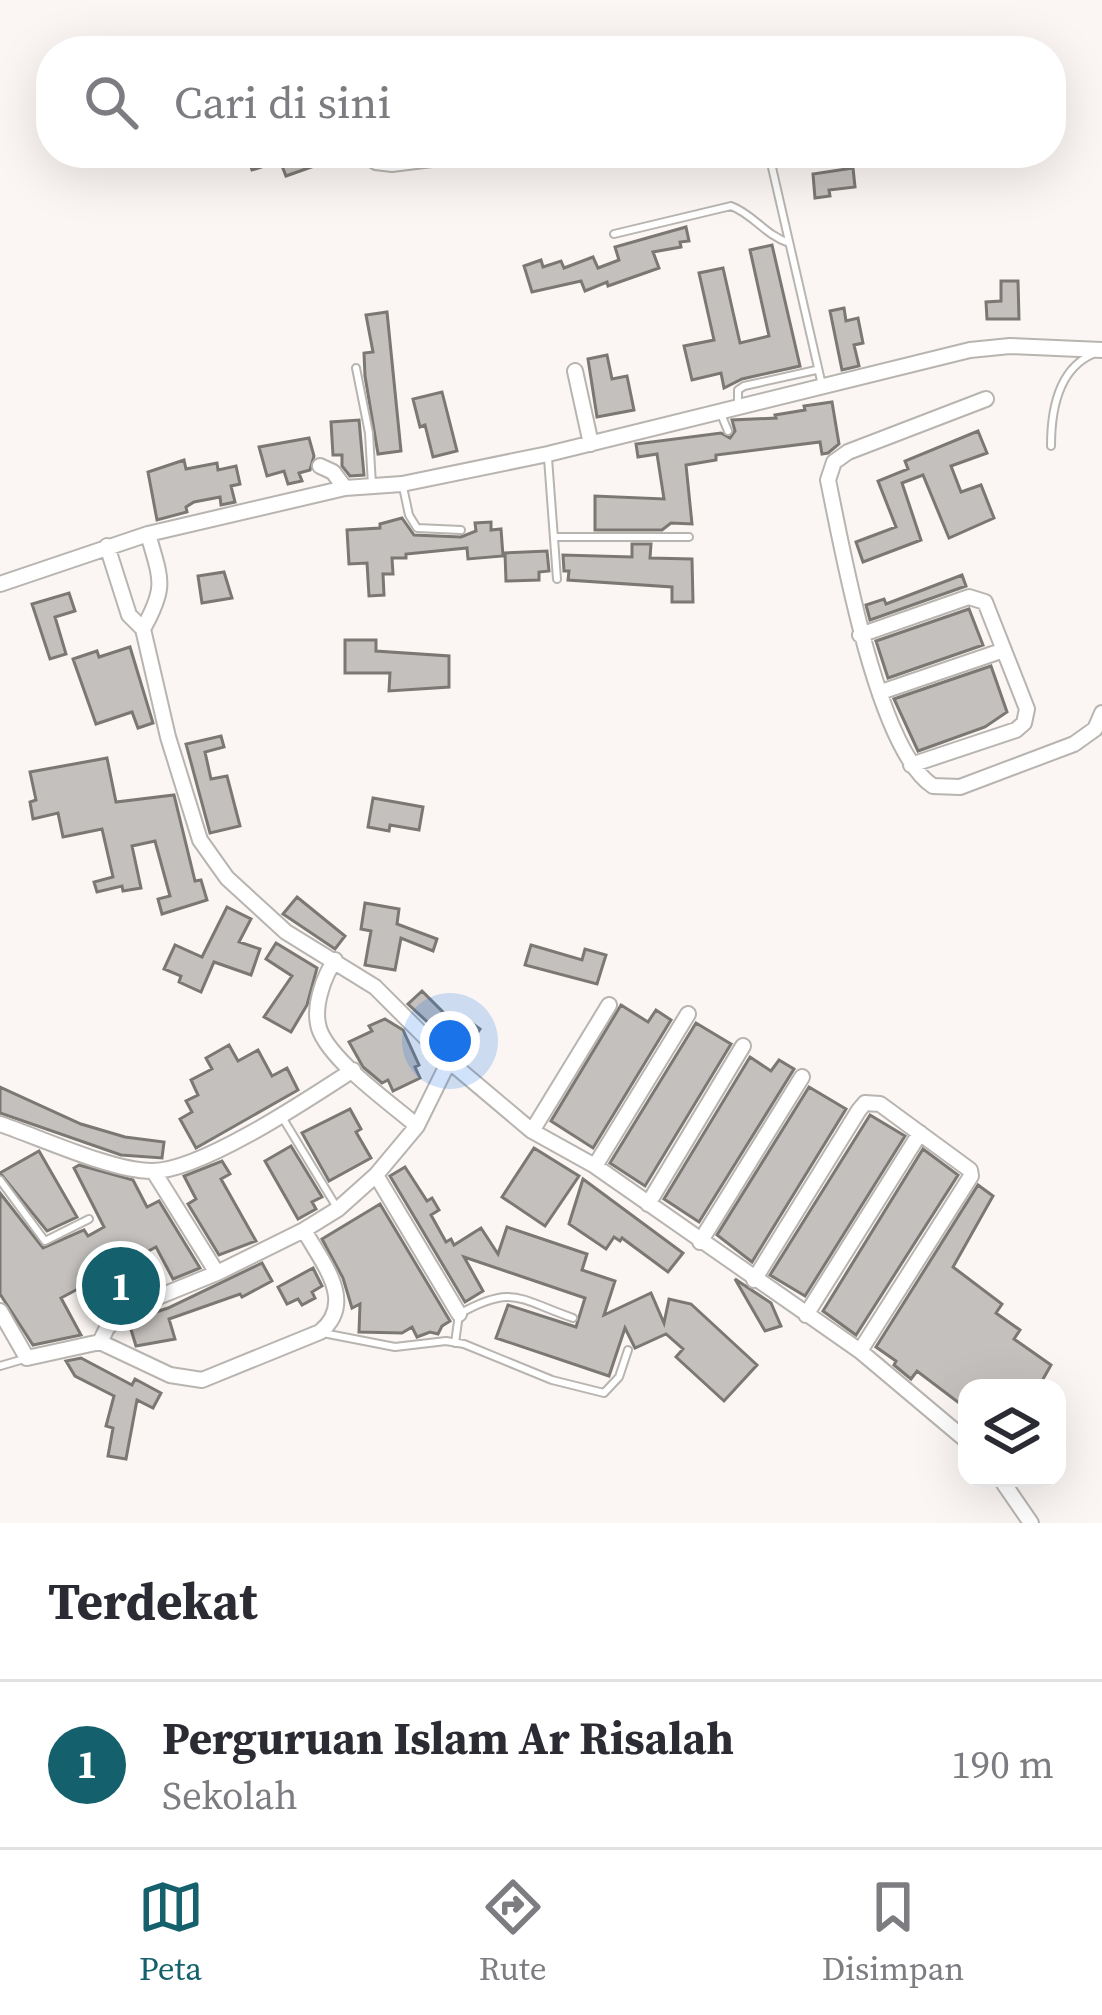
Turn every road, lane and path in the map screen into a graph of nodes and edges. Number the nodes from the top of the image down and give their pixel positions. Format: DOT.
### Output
graph roads {
  1 [pos="772,168"];
  2 [pos="614,234"];
  3 [pos="789,243"];
  4 [pos="1102,350"];
  5 [pos="356,368"];
  6 [pos="574,371"];
  7 [pos="820,377"];
  8 [pos="986,398"];
  9 [pos="719,411"];
  10 [pos="728,431"];
  11 [pos="591,444"];
  12 [pos="1051,446"];
  13 [pos="548,454"];
  14 [pos="320,466"];
  15 [pos="402,484"];
  16 [pos="372,485"];
  17 [pos="345,488"];
  18 [pos="460,530"];
  19 [pos="148,534"];
  20 [pos="556,537"];
  21 [pos="689,537"];
  22 [pos="107,547"];
  23 [pos="557,579"];
  24 [pos="0,584"];
  25 [pos="143,629"];
  26 [pos="860,635"];
  27 [pos="1004,650"];
  28 [pos="881,692"];
  29 [pos="1102,713"];
  30 [pos="911,765"];
  31 [pos="335,960"];
  32 [pos="609,1005"];
  33 [pos="688,1014"];
  34 [pos="743,1046"];
  35 [pos="449,1061"];
  36 [pos="352,1070"];
  37 [pos="802,1077"];
  38 [pos="282,1117"];
  39 [pos="0,1124"];
  40 [pos="417,1126"];
  41 [pos="532,1131"];
  42 [pos="920,1133"];
  43 [pos="596,1166"];
  44 [pos="154,1172"];
  45 [pos="376,1174"];
  46 [pos="0,1180"];
  47 [pos="648,1204"];
  48 [pos="338,1209"];
  49 [pos="89,1219"];
  50 [pos="304,1230"];
  51 [pos="700,1242"];
  52 [pos="217,1273"];
  53 [pos="754,1280"];
  54 [pos="0,1311"];
  55 [pos="459,1314"];
  56 [pos="806,1315"];
  57 [pos="573,1318"];
  58 [pos="320,1333"];
  59 [pos="100,1342"];
  60 [pos="455,1343"];
  61 [pos="628,1350"];
  62 [pos="860,1351"];
  63 [pos="27,1358"];
  64 [pos="0,1366"];
  65 [pos="958,1433"];
  66 [pos="1006,1487"];
  67 [pos="1031,1523"];
  1 -- 3 [label="lane"];
  2 -- 3 [label="lane"];
  3 -- 7 [label="lane"];
  4 -- 7 [label="street"];
  4 -- 12 [label="lane"];
  5 -- 16 [label="lane"];
  6 -- 11 [label="street"];
  7 -- 9 [label="street"];
  8 -- 26 [label="street"];
  9 -- 10 [label="lane"];
  9 -- 11 [label="street"];
  11 -- 13 [label="street"];
  13 -- 15 [label="street"];
  13 -- 20 [label="lane"];
  14 -- 17 [label="street"];
  15 -- 16 [label="street"];
  15 -- 18 [label="lane"];
  16 -- 17 [label="street"];
  17 -- 19 [label="street"];
  19 -- 22 [label="street"];
  19 -- 25 [label="street"];
  20 -- 21 [label="lane"];
  20 -- 23 [label="lane"];
  22 -- 24 [label="street"];
  22 -- 25 [label="street"];
  25 -- 31 [label="street"];
  26 -- 27 [label="street"];
  26 -- 28 [label="street"];
  27 -- 28 [label="street"];
  27 -- 30 [label="street"];
  28 -- 30 [label="street"];
  29 -- 30 [label="street"];
  31 -- 35 [label="street"];
  31 -- 36 [label="street"];
  32 -- 41 [label="street"];
  33 -- 43 [label="street"];
  34 -- 47 [label="street"];
  35 -- 40 [label="street"];
  35 -- 41 [label="street"];
  36 -- 38 [label="street"];
  36 -- 40 [label="street"];
  37 -- 51 [label="street"];
  38 -- 44 [label="street"];
  38 -- 48 [label="lane"];
  39 -- 44 [label="street"];
  40 -- 45 [label="street"];
  41 -- 43 [label="street"];
  42 -- 53 [label="street"];
  42 -- 56 [label="street"];
  42 -- 62 [label="street"];
  43 -- 47 [label="street"];
  44 -- 52 [label="street"];
  45 -- 48 [label="street"];
  45 -- 55 [label="street"];
  46 -- 49 [label="lane"];
  47 -- 51 [label="street"];
  48 -- 50 [label="street"];
  50 -- 52 [label="street"];
  50 -- 58 [label="street"];
  51 -- 53 [label="street"];
  52 -- 59 [label="street"];
  53 -- 56 [label="street"];
  54 -- 63 [label="street"];
  55 -- 57 [label="lane"];
  55 -- 60 [label="lane"];
  56 -- 62 [label="street"];
  58 -- 59 [label="street"];
  58 -- 60 [label="lane"];
  59 -- 63 [label="street"];
  60 -- 61 [label="lane"];
  62 -- 65 [label="street"];
  63 -- 64 [label="lane"];
  66 -- 67 [label="street"];
}
